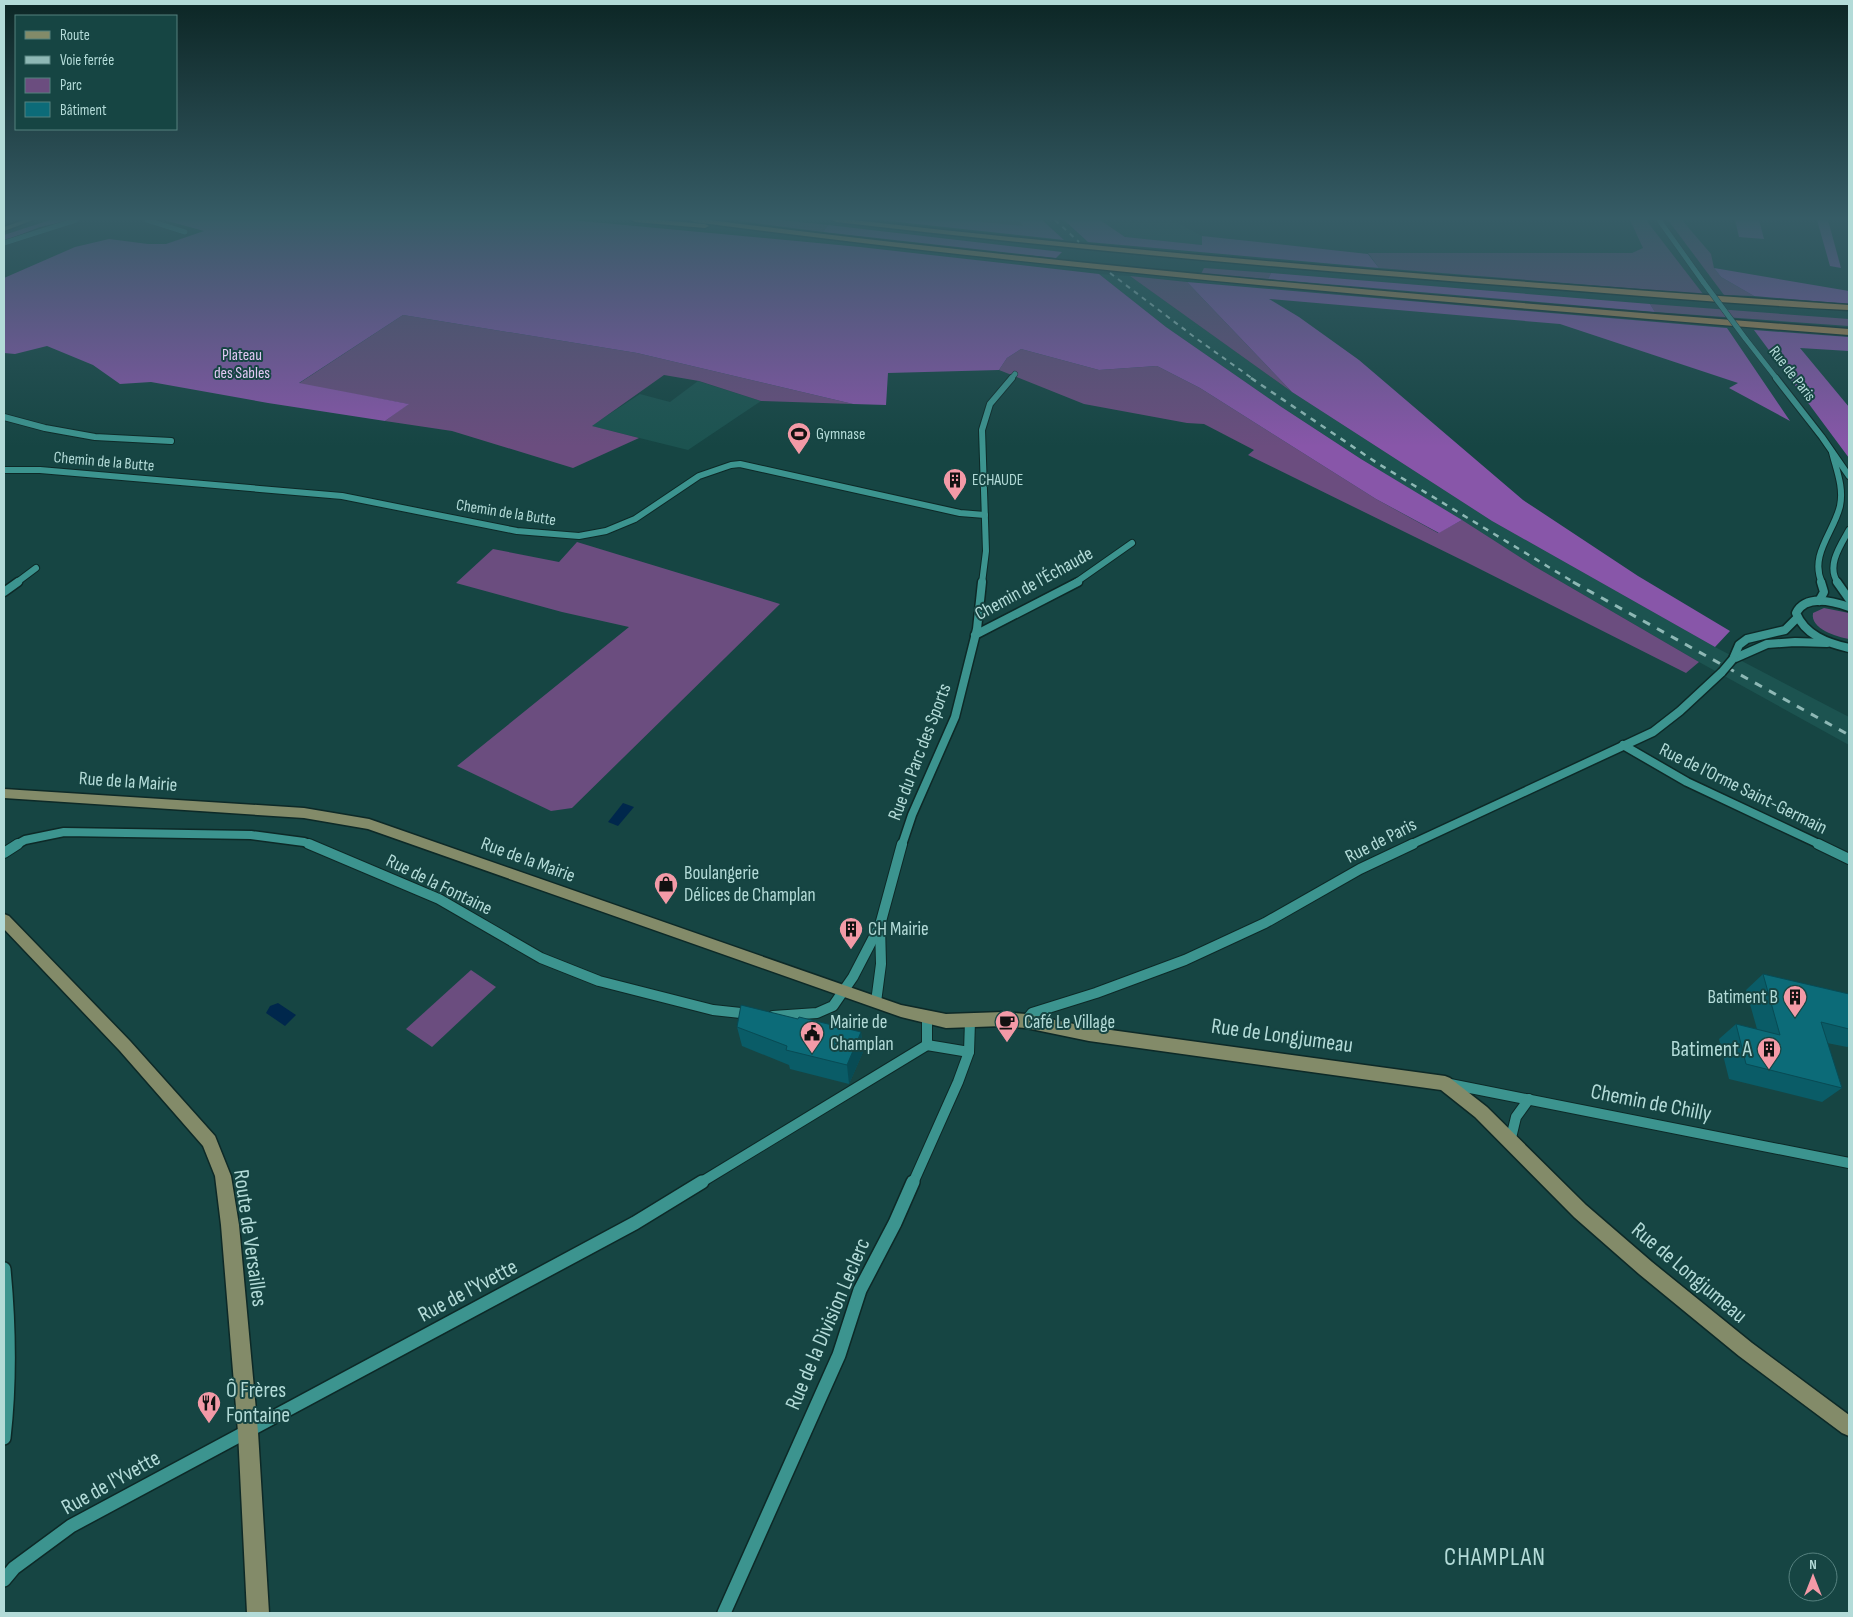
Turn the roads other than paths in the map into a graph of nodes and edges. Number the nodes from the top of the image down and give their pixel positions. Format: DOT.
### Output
graph roads {
  1 [pos="1405,295"];
  2 [pos="1668,295"];
  3 [pos="1713,295"];
  4 [pos="1849,310"];
  5 [pos="1849,332"];
  6 [pos="1015,374"];
  7 [pos="4,417"];
  8 [pos="171,441"];
  9 [pos="1832,450"];
  10 [pos="4,470"];
  11 [pos="1849,476"];
  12 [pos="985,515"];
  13 [pos="1849,530"];
  14 [pos="1132,543"];
  15 [pos="36,568"];
  16 [pos="4,592"];
  17 [pos="1849,599"];
  18 [pos="1819,601"];
  19 [pos="1849,607"];
  20 [pos="1797,618"];
  21 [pos="975,635"];
  22 [pos="1831,643"];
  23 [pos="1849,648"];
  24 [pos="1733,659"];
  25 [pos="1623,745"];
  26 [pos="4,793"];
  27 [pos="4,853"];
  28 [pos="1849,859"];
  29 [pos="4,920"];
  30 [pos="880,925"];
  31 [pos="845,991"];
  32 [pos="876,1002"];
  33 [pos="927,1018"];
  34 [pos="970,1021"];
  35 [pos="1026,1021"];
  36 [pos="926,1045"];
  37 [pos="969,1052"];
  38 [pos="1445,1083"];
  39 [pos="1529,1099"];
  40 [pos="1510,1142"];
  41 [pos="1849,1163"];
  42 [pos="4,1269"];
  43 [pos="1849,1426"];
  44 [pos="248,1432"];
  45 [pos="4,1438"];
  46 [pos="4,1580"];
  47 [pos="258,1613"];
  48 [pos="724,1613"];
  1 -- 5 [label="highway"];
  2 -- 4 [label="highway"];
  3 -- 9 [label="street, Rue de Paris, bridge"];
  6 -- 12 [label="street, Rue du Parc des Sports"];
  7 -- 8 [label="street"];
  9 -- 11 [label="street, Rue de Paris"];
  9 -- 18 [label="street, Rue de Paris"];
  10 -- 12 [label="street, Chemin de la Butte"];
  12 -- 21 [label="street, Rue du Parc des Sports"];
  13 -- 17 [label="street"];
  14 -- 21 [label="street, Chemin de l'Échaude"];
  15 -- 16 [label="street"];
  18 -- 19 [label="street"];
  18 -- 20 [label="street, Rue de Paris"];
  20 -- 22 [label="street"];
  20 -- 24 [label="street, Rue de Paris"];
  21 -- 30 [label="street, Rue du Parc des Sports"];
  22 -- 23 [label="street"];
  22 -- 24 [label="street, Rue de Paris"];
  24 -- 25 [label="street, Rue de Paris, bridge"];
  25 -- 28 [label="street, Rue de l'Orme Saint-Germain"];
  25 -- 35 [label="street, Rue de Paris"];
  26 -- 31 [label="main road, Rue de la Mairie"];
  27 -- 31 [label="street, Rue de la Fontaine"];
  29 -- 44 [label="main road, Route de Versailles"];
  30 -- 31 [label="street, Rue du Parc des Sports"];
  30 -- 32 [label="street"];
  31 -- 32 [label="main road, Rue de la Mairie"];
  32 -- 33 [label="main road, Rue de la Mairie"];
  33 -- 34 [label="main road, Rue de la Mairie"];
  33 -- 36 [label="street"];
  34 -- 35 [label="main road, Rue de la Mairie"];
  34 -- 37 [label="street, Rue de la Division Leclerc"];
  35 -- 38 [label="main road, Rue de Longjumeau"];
  36 -- 37 [label="street"];
  36 -- 44 [label="street, Rue de l'Yvette"];
  37 -- 48 [label="street, Rue de la Division Leclerc"];
  38 -- 39 [label="street, Chemin de Chilly"];
  38 -- 40 [label="main road, Rue de Longjumeau"];
  39 -- 40 [label="street"];
  39 -- 41 [label="street, Chemin de Chilly"];
  40 -- 43 [label="main road, Rue de Longjumeau"];
  42 -- 45 [label="street"];
  44 -- 46 [label="street, Rue de l'Yvette"];
  44 -- 47 [label="main road, Route de Versailles"];
}
